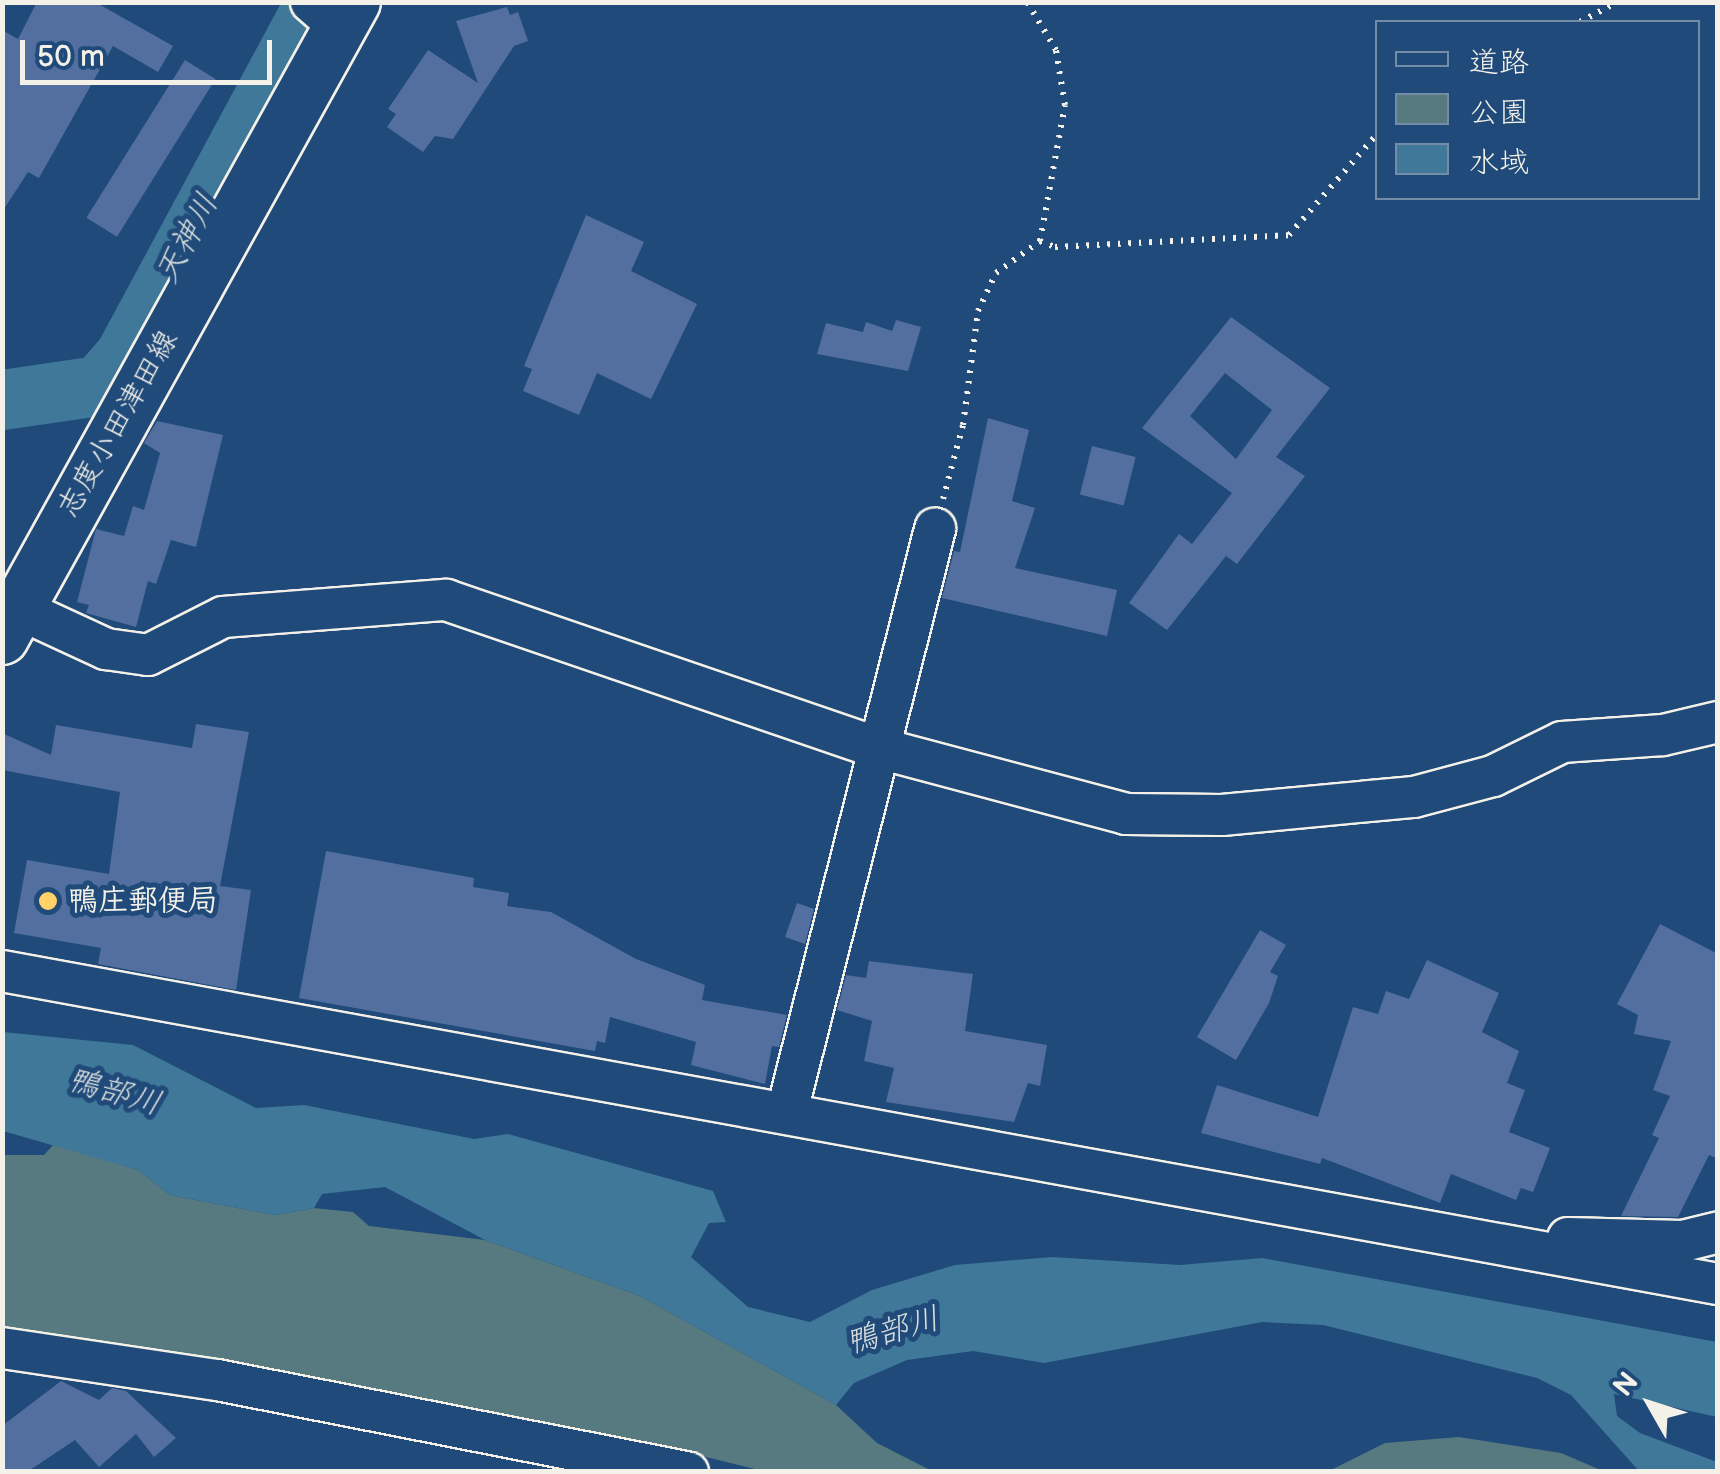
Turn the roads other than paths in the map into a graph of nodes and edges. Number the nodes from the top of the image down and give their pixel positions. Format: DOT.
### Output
graph roads {
  1 [pos="333,12"];
  2 [pos="935,529"];
  3 [pos="7,616"];
  4 [pos="1718,722"];
  5 [pos="875,747"];
  6 [pos="2,970"];
  7 [pos="787,1111"];
  8 [pos="1718,1232"];
  9 [pos="1517,1251"];
  10 [pos="1718,1284"];
  11 [pos="6,1357"];
  12 [pos="688,1472"];
  1 -- 3 [label="main road, 志度小田津田線"];
  2 -- 5 [label="street"];
  3 -- 5 [label="street"];
  4 -- 5 [label="street"];
  5 -- 7 [label="street"];
  6 -- 7 [label="street"];
  7 -- 9 [label="street"];
  8 -- 9 [label="street"];
  9 -- 10 [label="street"];
  11 -- 12 [label="street"];
}
